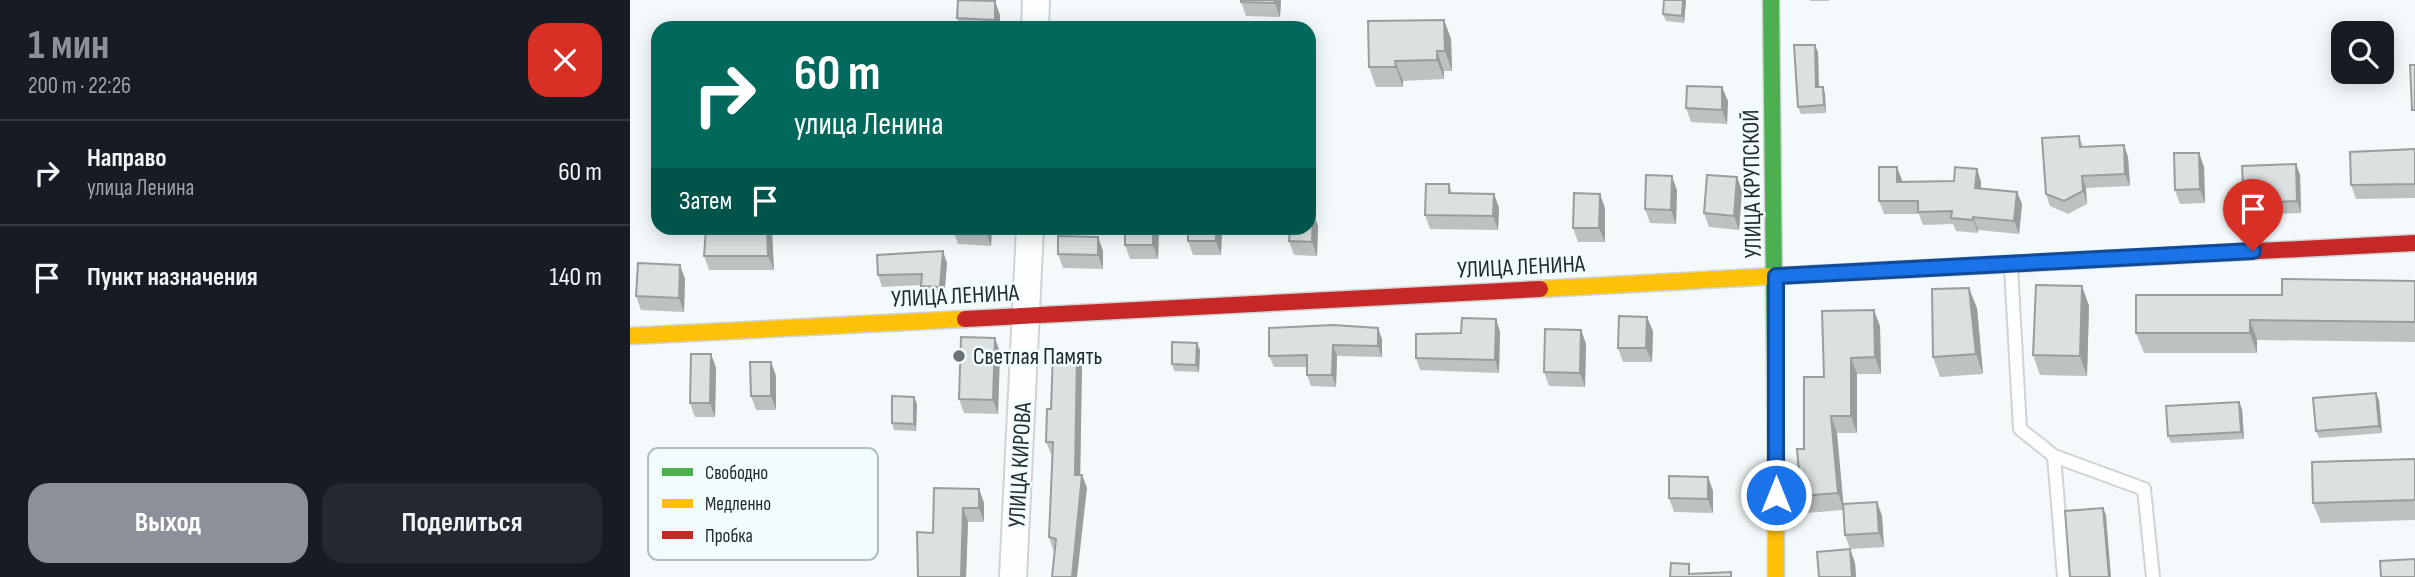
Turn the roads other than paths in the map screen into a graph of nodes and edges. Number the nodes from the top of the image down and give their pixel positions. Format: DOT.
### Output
graph roads {
  1 [pos="1036,0"];
  2 [pos="1771,0"];
  3 [pos="1035,21"];
  4 [pos="1030,235"];
  5 [pos="2415,243"];
  6 [pos="2011,263"];
  7 [pos="1776,276"];
  8 [pos="1028,315"];
  9 [pos="630,336"];
  10 [pos="2054,456"];
  11 [pos="1013,577"];
  12 [pos="1776,577"];
  13 [pos="2064,577"];
  14 [pos="2153,577"];
  1 -- 3 [label="street"];
  2 -- 7 [label="street, УЛИЦА КРУПСКОЙ"];
  4 -- 8 [label="street, УЛИЦА КИРОВА"];
  5 -- 6 [label="street, УЛИЦА ЛЕНИНА"];
  6 -- 7 [label="street, УЛИЦА ЛЕНИНА"];
  6 -- 10 [label="lane"];
  7 -- 8 [label="street, УЛИЦА ЛЕНИНА"];
  7 -- 12 [label="street, УЛИЦА КРУПСКОЙ"];
  8 -- 9 [label="street, УЛИЦА ЛЕНИНА"];
  8 -- 11 [label="street, УЛИЦА КИРОВА"];
  10 -- 13 [label="lane"];
  10 -- 14 [label="lane"];
}
